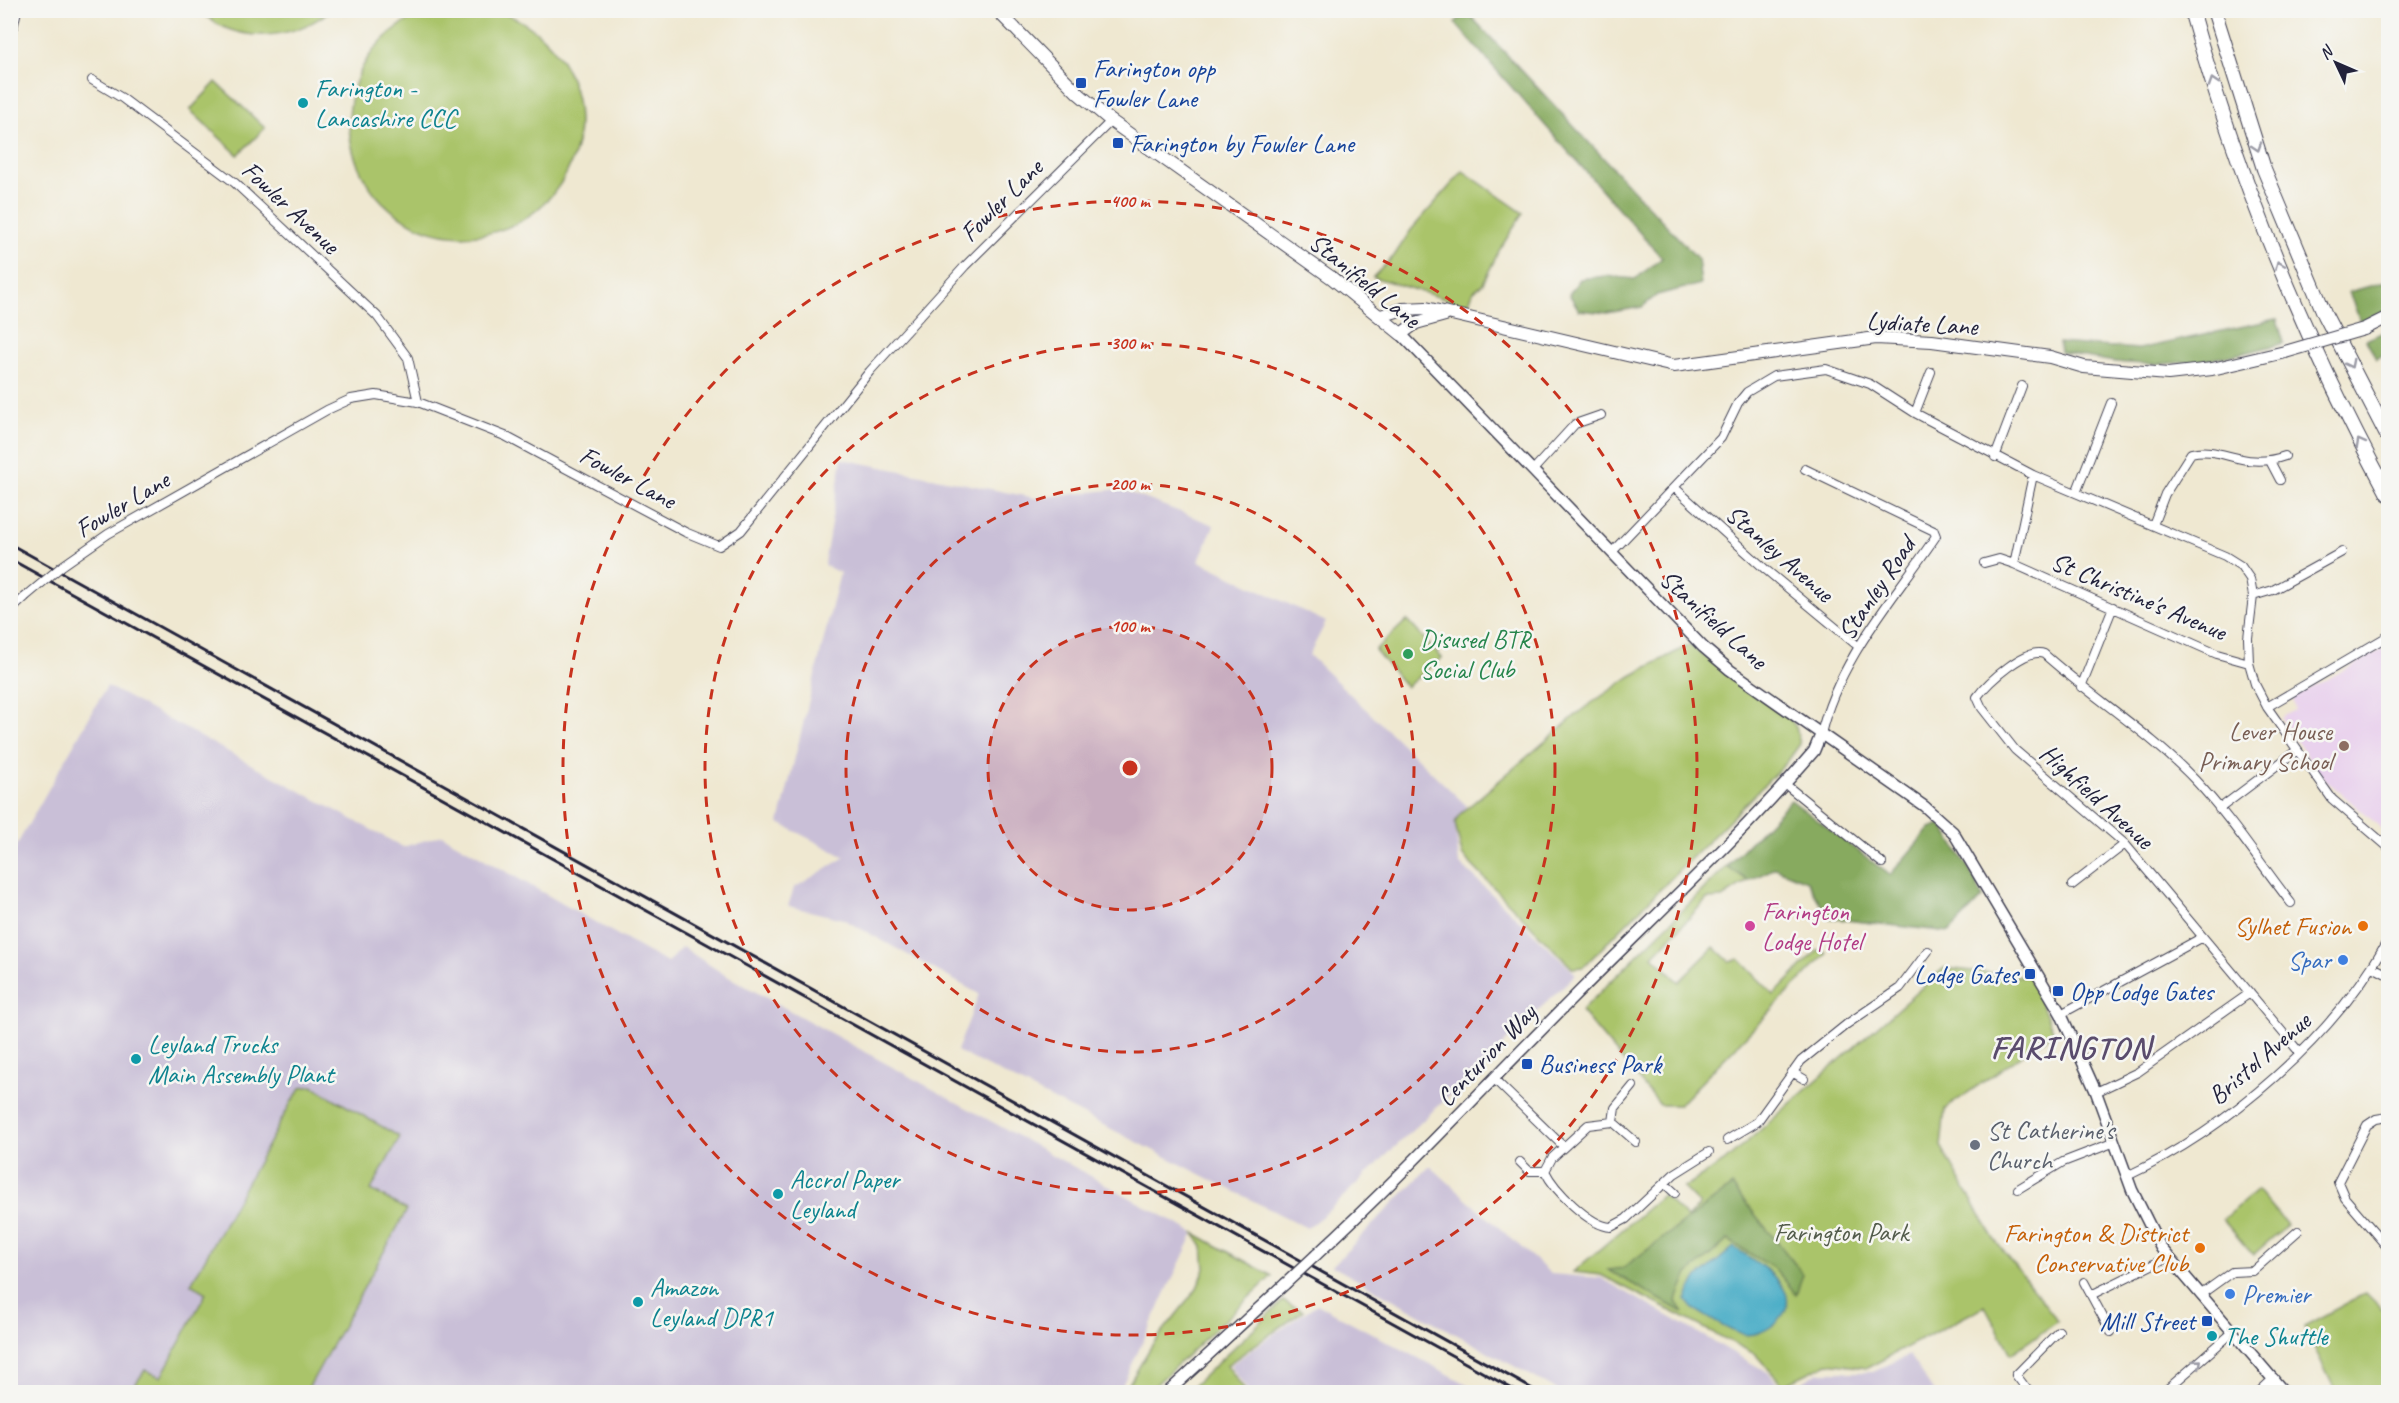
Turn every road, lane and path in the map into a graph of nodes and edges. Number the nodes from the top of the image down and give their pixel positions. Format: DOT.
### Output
graph roads {
  1 [pos="14,10"];
  2 [pos="997,10"];
  3 [pos="2191,10"];
  4 [pos="2214,10"];
  5 [pos="10,28"];
  6 [pos="92,80"];
  7 [pos="1111,121"];
  8 [pos="1449,314"];
  9 [pos="1381,316"];
  10 [pos="2388,318"];
  11 [pos="1401,334"];
  12 [pos="1931,372"];
  13 [pos="2022,386"];
  14 [pos="418,402"];
  15 [pos="2111,403"];
  16 [pos="1915,413"];
  17 [pos="1601,415"];
  18 [pos="2388,437"];
  19 [pos="2285,456"];
  20 [pos="1995,457"];
  21 [pos="2270,461"];
  22 [pos="1805,469"];
  23 [pos="1533,470"];
  24 [pos="2033,475"];
  25 [pos="2280,480"];
  26 [pos="1675,488"];
  27 [pos="2076,493"];
  28 [pos="2388,494"];
  29 [pos="2153,525"];
  30 [pos="1612,552"];
  31 [pos="2342,552"];
  32 [pos="1984,563"];
  33 [pos="2014,564"];
  34 [pos="2253,596"];
  35 [pos="2114,607"];
  36 [pos="10,610"];
  37 [pos="2388,636"];
  38 [pos="1859,647"];
  39 [pos="2249,663"];
  40 [pos="2081,687"];
  41 [pos="2267,707"];
  42 [pos="1821,734"];
  43 [pos="2296,751"];
  44 [pos="1785,784"];
  45 [pos="2219,809"];
  46 [pos="2124,844"];
  47 [pos="2388,847"];
  48 [pos="1882,863"];
  49 [pos="2072,885"];
  50 [pos="2291,903"];
  51 [pos="2203,937"];
  52 [pos="2388,940"];
  53 [pos="1928,951"];
  54 [pos="2373,967"];
  55 [pos="2388,975"];
  56 [pos="2250,993"];
  57 [pos="2061,1014"];
  58 [pos="2300,1053"];
  59 [pos="1792,1072"];
  60 [pos="1494,1078"];
  61 [pos="1804,1079"];
  62 [pos="1633,1086"];
  63 [pos="2096,1092"];
  64 [pos="2388,1117"];
  65 [pos="1613,1122"];
  66 [pos="1727,1140"];
  67 [pos="1636,1142"];
  68 [pos="2115,1142"];
  69 [pos="1563,1146"];
  70 [pos="1709,1152"];
  71 [pos="1520,1162"];
  72 [pos="1545,1171"];
  73 [pos="2127,1176"];
  74 [pos="1664,1183"];
  75 [pos="2018,1189"];
  76 [pos="1675,1193"];
  77 [pos="2298,1231"];
  78 [pos="2388,1248"];
  79 [pos="2168,1257"];
  80 [pos="2084,1282"];
  81 [pos="2091,1295"];
  82 [pos="2200,1295"];
  83 [pos="2059,1331"];
  84 [pos="2111,1332"];
  85 [pos="2232,1333"];
  86 [pos="2274,1378"];
  87 [pos="1168,1392"];
  88 [pos="2029,1392"];
  89 [pos="2164,1392"];
  90 [pos="2259,1392"];
  91 [pos="2284,1392"];
  1 -- 5 [label="highway"];
  2 -- 7 [label="main road, Stanifield Lane"];
  28 -- 3 [label="highway, one-way"];
  4 -- 18 [label="highway, one-way"];
  6 -- 14 [label="street, Fowler Avenue"];
  7 -- 9 [label="main road, Stanifield Lane"];
  7 -- 14 [label="street, Fowler Lane"];
  8 -- 9 [label="main road, Lydiate Lane"];
  8 -- 10 [label="main road, Lydiate Lane, bridge"];
  8 -- 11 [label="main road, Lydiate Lane"];
  9 -- 11 [label="main road, Stanifield Lane"];
  11 -- 23 [label="main road, Stanifield Lane"];
  12 -- 16 [label="street"];
  13 -- 20 [label="street"];
  14 -- 36 [label="street, Fowler Lane, bridge"];
  15 -- 27 [label="street"];
  16 -- 20 [label="street"];
  16 -- 26 [label="street"];
  17 -- 23 [label="street"];
  19 -- 21 [label="street"];
  20 -- 24 [label="street"];
  21 -- 25 [label="street"];
  21 -- 29 [label="street"];
  22 -- 38 [label="street, Stanley Road"];
  23 -- 30 [label="main road, Stanifield Lane"];
  24 -- 27 [label="street"];
  24 -- 33 [label="street, St Christine's Avenue"];
  26 -- 30 [label="street"];
  26 -- 38 [label="street, Stanley Avenue"];
  27 -- 29 [label="street"];
  29 -- 34 [label="street"];
  30 -- 42 [label="main road, Stanifield Lane"];
  31 -- 34 [label="street"];
  32 -- 33 [label="street, St Christine's Avenue"];
  33 -- 35 [label="street, St Christine's Avenue"];
  34 -- 39 [label="street"];
  35 -- 39 [label="street, St Christine's Avenue"];
  35 -- 40 [label="street"];
  37 -- 41 [label="street"];
  38 -- 42 [label="street, Stanley Road"];
  39 -- 41 [label="street"];
  40 -- 45 [label="street"];
  40 -- 46 [label="street, Highfield Avenue"];
  41 -- 43 [label="street"];
  42 -- 44 [label="main road, Centurion Way"];
  42 -- 57 [label="main road, Stanifield Lane"];
  43 -- 45 [label="street"];
  43 -- 47 [label="street"];
  44 -- 48 [label="street"];
  44 -- 60 [label="main road, Centurion Way"];
  45 -- 50 [label="street"];
  46 -- 49 [label="street"];
  46 -- 51 [label="street, Highfield Avenue"];
  51 -- 56 [label="street, Highfield Avenue"];
  51 -- 57 [label="street"];
  52 -- 54 [label="street, Bristol Avenue"];
  53 -- 59 [label="street"];
  54 -- 55 [label="street"];
  54 -- 58 [label="street, Bristol Avenue"];
  56 -- 58 [label="street, Highfield Avenue"];
  56 -- 63 [label="street"];
  57 -- 63 [label="main road, Stanifield Lane"];
  58 -- 73 [label="street, Bristol Avenue"];
  59 -- 61 [label="street"];
  59 -- 66 [label="street"];
  60 -- 69 [label="street"];
  60 -- 87 [label="main road, Centurion Way, bridge"];
  62 -- 65 [label="street"];
  63 -- 68 [label="main road, Stanifield Lane"];
  64 -- 78 [label="street"];
  65 -- 67 [label="street"];
  65 -- 69 [label="street"];
  68 -- 73 [label="main road, Stanifield Lane"];
  68 -- 75 [label="street"];
  69 -- 72 [label="street"];
  70 -- 74 [label="street"];
  71 -- 72 [label="street"];
  72 -- 74 [label="street"];
  73 -- 79 [label="main road, Stanifield Lane"];
  74 -- 76 [label="street"];
  77 -- 82 [label="street"];
  79 -- 81 [label="street"];
  79 -- 82 [label="main road, Stanifield Lane"];
  80 -- 81 [label="street"];
  81 -- 84 [label="street"];
  82 -- 85 [label="main road, Stanifield Lane"];
  83 -- 88 [label="street"];
  85 -- 86 [label="main road, Stanifield Lane"];
  89 -- 85 [label="street, one-way"];
  86 -- 90 [label="street"];
  86 -- 91 [label="main road, Stanifield Lane"];
}
